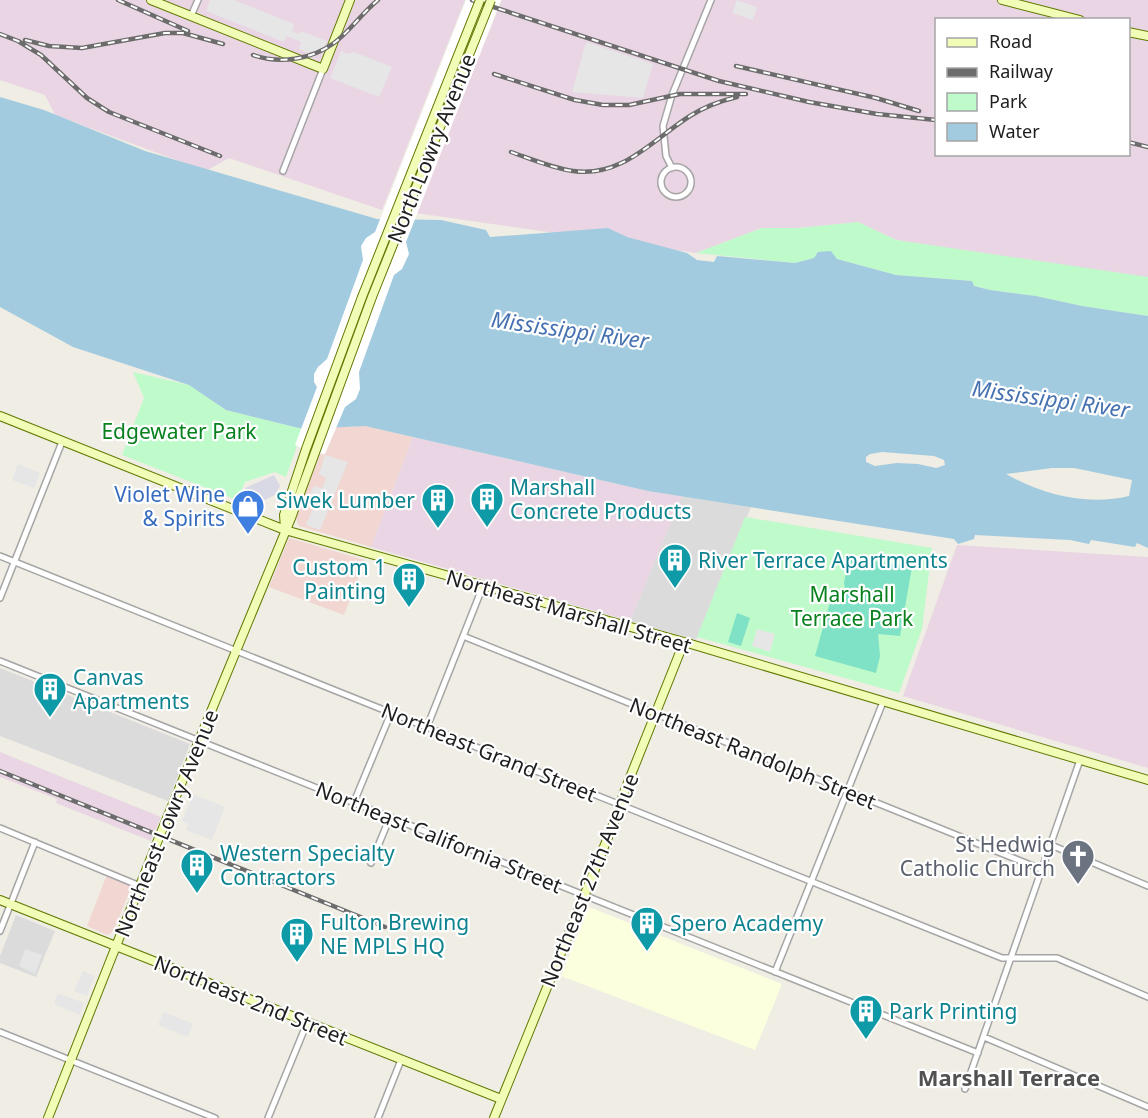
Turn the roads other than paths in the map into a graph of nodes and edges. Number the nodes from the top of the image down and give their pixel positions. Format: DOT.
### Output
graph roads {
  1 [pos="151,0"];
  2 [pos="198,0"];
  3 [pos="350,0"];
  4 [pos="480,0"];
  5 [pos="491,0"];
  6 [pos="711,0"];
  7 [pos="1002,0"];
  8 [pos="191,16"];
  9 [pos="1072,18"];
  10 [pos="1130,32"];
  11 [pos="1148,36"];
  12 [pos="323,69"];
  13 [pos="672,168"];
  14 [pos="284,171"];
  15 [pos="362,297"];
  16 [pos="372,297"];
  17 [pos="0,416"];
  18 [pos="62,442"];
  19 [pos="285,530"];
  20 [pos="0,556"];
  21 [pos="15,562"];
  22 [pos="483,586"];
  23 [pos="0,598"];
  24 [pos="463,636"];
  25 [pos="684,642"];
  26 [pos="235,651"];
  27 [pos="0,661"];
  28 [pos="883,702"];
  29 [pos="391,713"];
  30 [pos="655,714"];
  31 [pos="427,727"];
  32 [pos="198,742"];
  33 [pos="1080,760"];
  34 [pos="1148,780"];
  35 [pos="848,791"];
  36 [pos="354,802"];
  37 [pos="621,805"];
  38 [pos="390,817"];
  39 [pos="0,828"];
  40 [pos="35,842"];
  41 [pos="1051,845"];
  42 [pos="371,863"];
  43 [pos="1042,870"];
  44 [pos="812,882"];
  45 [pos="140,886"];
  46 [pos="1148,886"];
  47 [pos="584,895"];
  48 [pos="0,900"];
  49 [pos="11,904"];
  50 [pos="0,931"];
  51 [pos="117,945"];
  52 [pos="1012,958"];
  53 [pos="776,972"];
  54 [pos="1148,996"];
  55 [pos="307,1023"];
  56 [pos="0,1032"];
  57 [pos="984,1037"];
  58 [pos="978,1053"];
  59 [pos="401,1060"];
  60 [pos="71,1061"];
  61 [pos="965,1089"];
  62 [pos="501,1099"];
  63 [pos="1148,1107"];
  64 [pos="48,1118"];
  65 [pos="215,1118"];
  66 [pos="268,1118"];
  67 [pos="378,1118"];
  68 [pos="494,1118"];
  1 -- 8 [label="street"];
  2 -- 8 [label="street"];
  3 -- 12 [label="street"];
  4 -- 15 [label="street, North Lowry Avenue, bridge"];
  5 -- 16 [label="street, North Lowry Avenue, bridge"];
  6 -- 13 [label="street"];
  7 -- 9 [label="street"];
  8 -- 12 [label="street"];
  10 -- 11 [label="street"];
  12 -- 14 [label="street"];
  13 -- 13 [label="street"];
  15 -- 19 [label="street, Northeast Lowry Avenue"];
  16 -- 19 [label="street, Northeast Lowry Avenue"];
  17 -- 18 [label="street, Northeast Marshall Street"];
  18 -- 19 [label="street, Northeast Marshall Street"];
  18 -- 21 [label="street"];
  19 -- 22 [label="street, Northeast Marshall Street"];
  19 -- 26 [label="street, Northeast Lowry Avenue"];
  20 -- 21 [label="street, Northeast Grand Street"];
  21 -- 23 [label="street"];
  21 -- 26 [label="street, Northeast Grand Street"];
  22 -- 24 [label="street"];
  22 -- 25 [label="street, Northeast Marshall Street"];
  24 -- 30 [label="street, Northeast Randolph Street"];
  24 -- 31 [label="street"];
  25 -- 28 [label="street, Northeast Marshall Street"];
  25 -- 30 [label="street, Northeast 27th Avenue"];
  26 -- 29 [label="street, Northeast Grand Street"];
  26 -- 32 [label="street, Northeast Lowry Avenue"];
  27 -- 32 [label="street, Northeast California Street"];
  28 -- 33 [label="street, Northeast Marshall Street"];
  28 -- 35 [label="street"];
  29 -- 31 [label="street, Northeast Grand Street"];
  29 -- 36 [label="street"];
  30 -- 35 [label="street, Northeast Randolph Street"];
  30 -- 37 [label="street, Northeast 27th Avenue"];
  31 -- 37 [label="street, Northeast Grand Street"];
  32 -- 36 [label="street, Northeast California Street"];
  32 -- 45 [label="street, Northeast Lowry Avenue"];
  33 -- 34 [label="street, Northeast Marshall Street"];
  33 -- 41 [label="street"];
  35 -- 43 [label="street, Northeast Randolph Street"];
  35 -- 44 [label="street"];
  36 -- 38 [label="street, Northeast California Street"];
  37 -- 44 [label="street, Northeast Grand Street"];
  37 -- 47 [label="street, Northeast 27th Avenue"];
  38 -- 42 [label="street"];
  38 -- 47 [label="street, Northeast California Street"];
  39 -- 40 [label="street"];
  40 -- 45 [label="street"];
  40 -- 49 [label="street"];
  41 -- 43 [label="street"];
  41 -- 46 [label="street"];
  43 -- 52 [label="street"];
  44 -- 52 [label="street, Northeast Grand Street"];
  44 -- 53 [label="street"];
  45 -- 51 [label="street, Northeast Lowry Avenue"];
  47 -- 53 [label="street, Northeast California Street"];
  47 -- 62 [label="street, Northeast 27th Avenue"];
  48 -- 49 [label="street, Northeast 2nd Street"];
  49 -- 50 [label="street"];
  49 -- 51 [label="street, Northeast 2nd Street"];
  51 -- 55 [label="street, Northeast 2nd Street"];
  51 -- 60 [label="street, Northeast Lowry Avenue"];
  52 -- 54 [label="street, Northeast Grand Street"];
  52 -- 57 [label="street"];
  53 -- 58 [label="street, Northeast California Street"];
  55 -- 59 [label="street, Northeast 2nd Street"];
  55 -- 66 [label="street"];
  56 -- 60 [label="street"];
  57 -- 58 [label="street"];
  57 -- 63 [label="street"];
  58 -- 61 [label="street"];
  59 -- 62 [label="street, Northeast 2nd Street"];
  59 -- 67 [label="street"];
  60 -- 64 [label="street, Northeast Lowry Avenue"];
  60 -- 65 [label="street"];
  62 -- 68 [label="street, Northeast 27th Avenue"];
}
